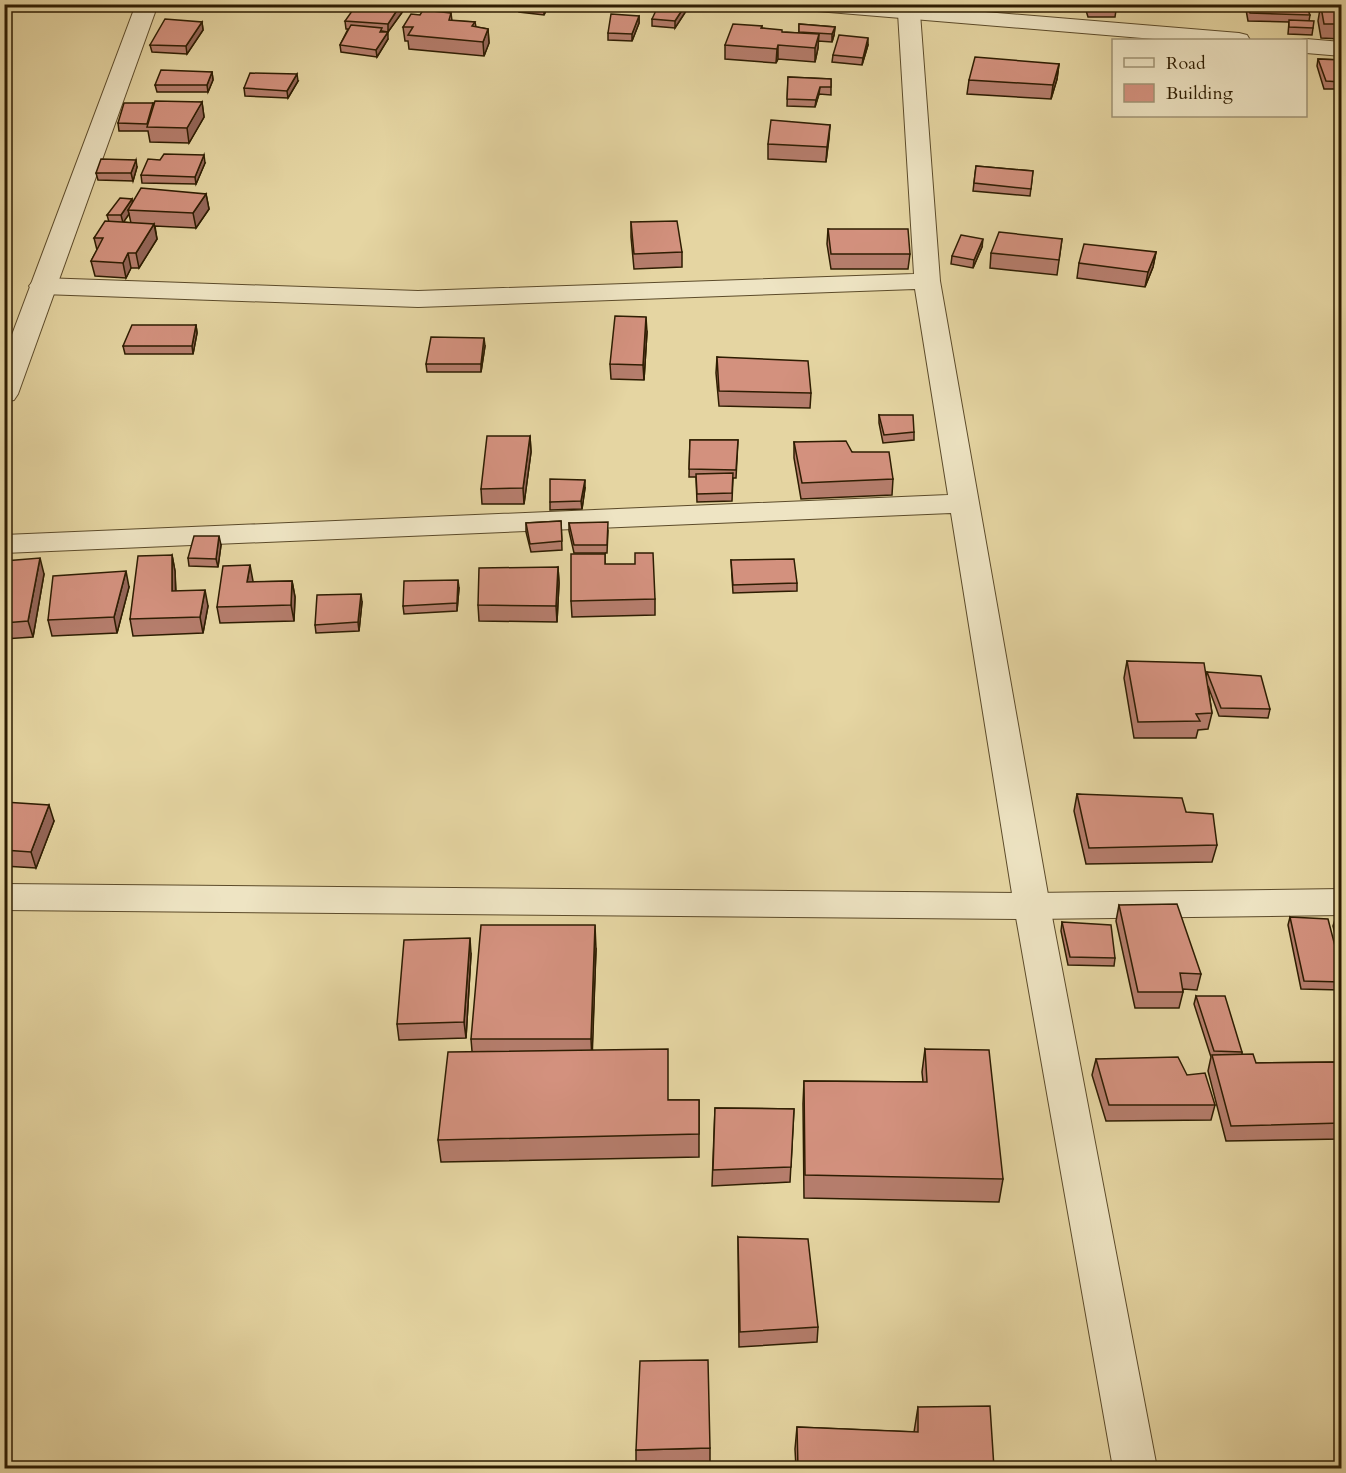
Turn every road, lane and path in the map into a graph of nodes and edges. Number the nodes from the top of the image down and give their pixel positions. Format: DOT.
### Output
graph roads {
  1 [pos="147,4"];
  2 [pos="805,4"];
  3 [pos="861,7"];
  4 [pos="909,13"];
  5 [pos="1227,39"];
  6 [pos="1307,46"];
  7 [pos="1341,49"];
  8 [pos="927,281"];
  9 [pos="42,286"];
  10 [pos="4,394"];
  11 [pos="965,503"];
  12 [pos="4,544"];
  13 [pos="4,897"];
  14 [pos="1341,902"];
  15 [pos="1032,906"];
  16 [pos="1135,1468"];
  1 -- 9 [label="street"];
  2 -- 3 [label="street"];
  3 -- 4 [label="street"];
  4 -- 5 [label="street"];
  4 -- 8 [label="street"];
  6 -- 7 [label="street"];
  8 -- 9 [label="street"];
  8 -- 11 [label="street"];
  9 -- 10 [label="street"];
  11 -- 12 [label="street"];
  11 -- 15 [label="street"];
  13 -- 15 [label="street"];
  14 -- 15 [label="street"];
  15 -- 16 [label="street"];
}
